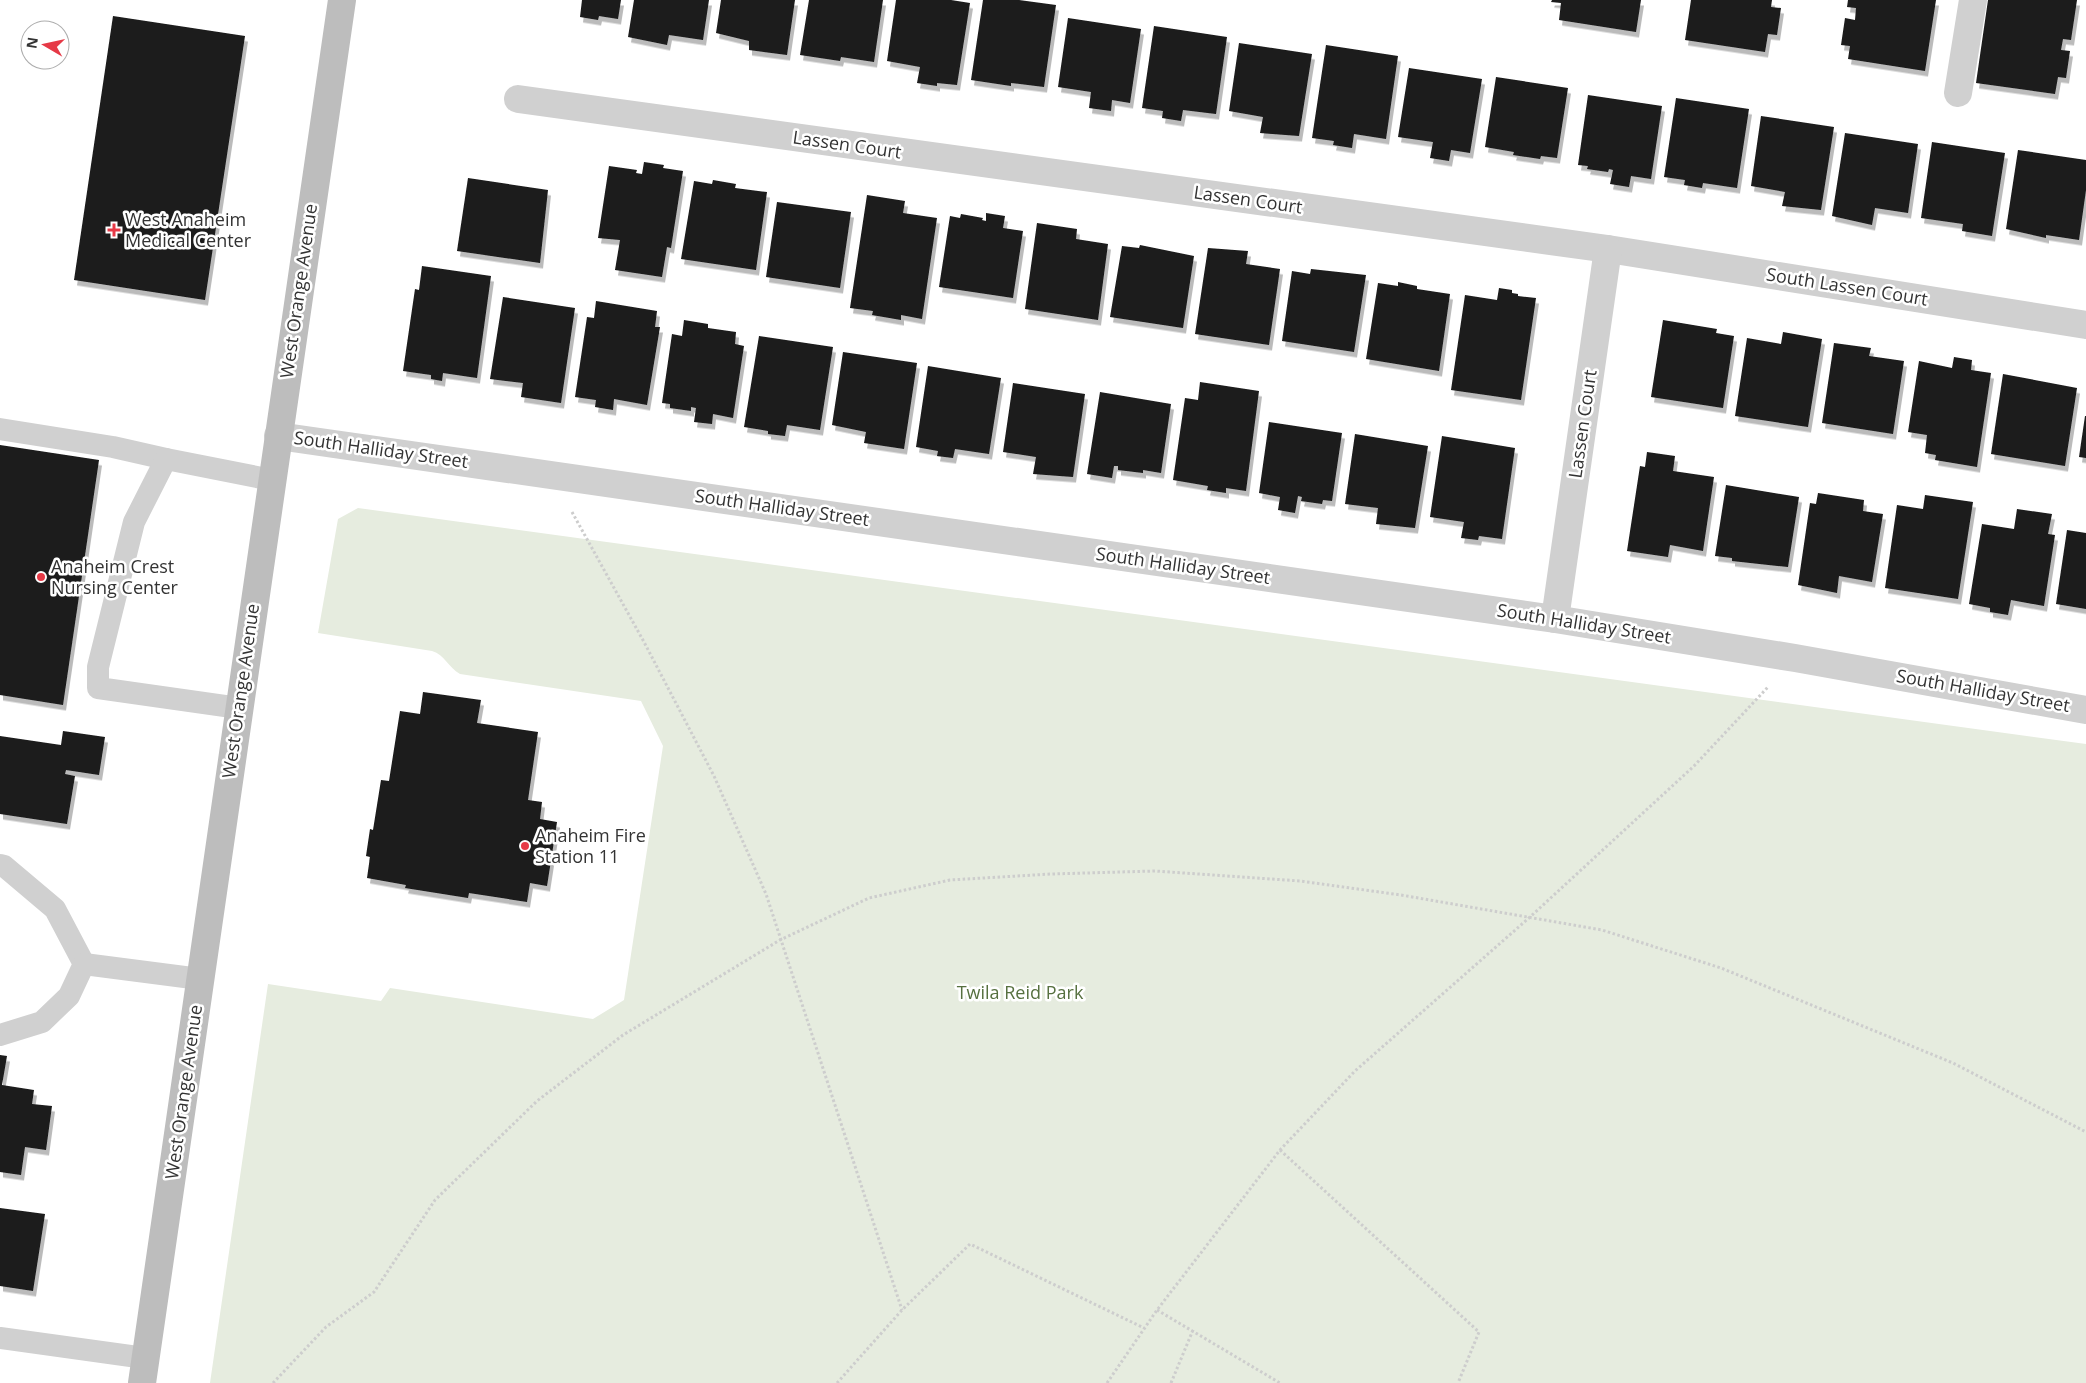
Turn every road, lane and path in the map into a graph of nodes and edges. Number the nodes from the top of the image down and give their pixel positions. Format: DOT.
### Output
graph roads {
  1 [pos="342,0"];
  2 [pos="1973,0"];
  3 [pos="1958,93"];
  4 [pos="518,100"];
  5 [pos="1608,249"];
  6 [pos="2086,325"];
  7 [pos="0,429"];
  8 [pos="278,436"];
  9 [pos="166,460"];
  10 [pos="552,474"];
  11 [pos="272,480"];
  12 [pos="1555,619"];
  13 [pos="1796,658"];
  14 [pos="239,708"];
  15 [pos="2086,710"];
  16 [pos="0,865"];
  17 [pos="1530,917"];
  18 [pos="780,940"];
  19 [pos="84,964"];
  20 [pos="200,979"];
  21 [pos="0,1035"];
  22 [pos="2086,1132"];
  23 [pos="1280,1150"];
  24 [pos="902,1310"];
  25 [pos="1156,1310"];
  26 [pos="1144,1328"];
  27 [pos="1193,1330"];
  28 [pos="0,1338"];
  29 [pos="144,1370"];
  30 [pos="273,1383"];
  31 [pos="837,1383"];
  32 [pos="1107,1383"];
  33 [pos="1171,1383"];
  34 [pos="1280,1383"];
  35 [pos="1458,1383"];
  1 -- 8 [label="street, West Orange Avenue"];
  2 -- 3 [label="street"];
  4 -- 5 [label="street, Lassen Court"];
  5 -- 6 [label="street, South Lassen Court"];
  5 -- 12 [label="street, Lassen Court"];
  7 -- 9 [label="lane"];
  8 -- 10 [label="street, South Halliday Street"];
  8 -- 11 [label="street, West Orange Avenue"];
  9 -- 11 [label="lane"];
  9 -- 14 [label="lane"];
  10 -- 12 [label="street, South Halliday Street"];
  10 -- 18 [label="path"];
  11 -- 14 [label="street, West Orange Avenue"];
  12 -- 13 [label="street, South Halliday Street"];
  13 -- 15 [label="street, South Halliday Street"];
  13 -- 17 [label="path"];
  14 -- 20 [label="street, West Orange Avenue"];
  16 -- 19 [label="lane"];
  17 -- 18 [label="path"];
  17 -- 22 [label="path"];
  17 -- 23 [label="path"];
  18 -- 24 [label="path"];
  18 -- 30 [label="path"];
  19 -- 20 [label="lane"];
  19 -- 21 [label="lane"];
  20 -- 29 [label="street, West Orange Avenue"];
  23 -- 25 [label="path"];
  23 -- 35 [label="path"];
  24 -- 26 [label="path"];
  24 -- 31 [label="path"];
  25 -- 26 [label="path"];
  25 -- 27 [label="path"];
  26 -- 32 [label="path"];
  27 -- 33 [label="path"];
  27 -- 34 [label="path"];
  28 -- 29 [label="lane"];
}
